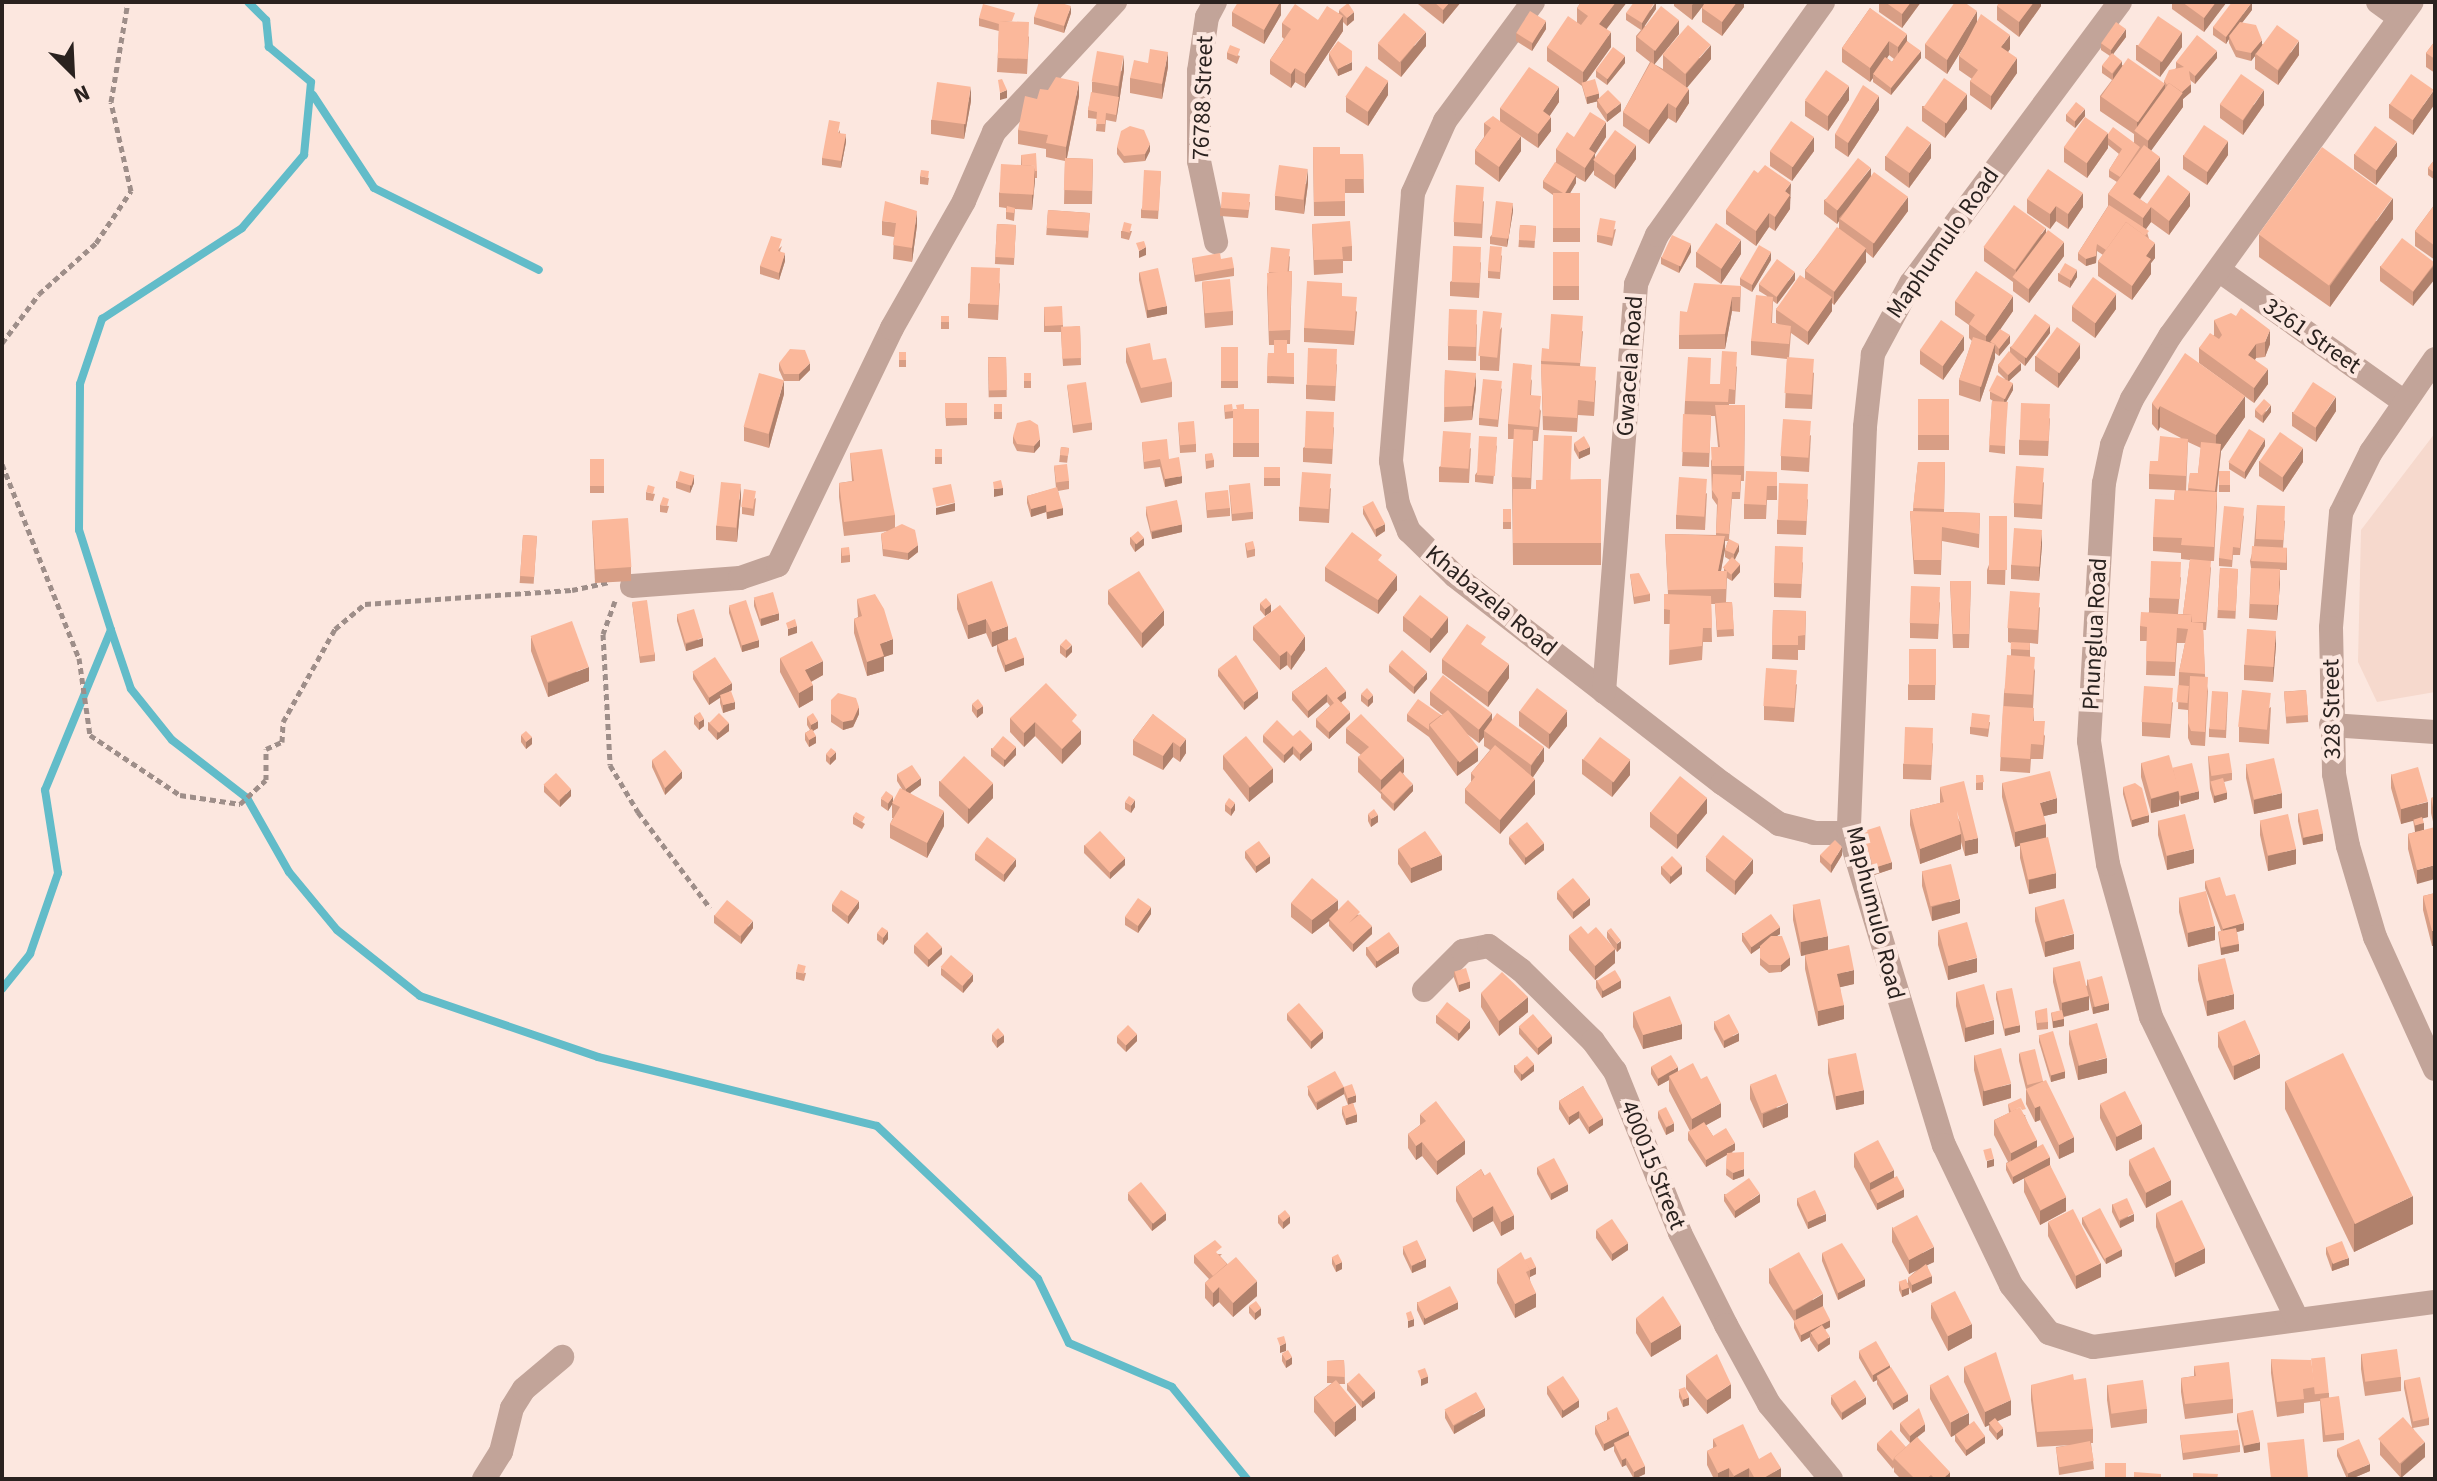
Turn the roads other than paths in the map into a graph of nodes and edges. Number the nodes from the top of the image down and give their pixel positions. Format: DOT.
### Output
graph roads {
  1 [pos="1115,2"];
  2 [pos="1215,2"];
  3 [pos="1533,2"];
  4 [pos="1823,2"];
  5 [pos="2120,2"];
  6 [pos="2378,2"];
  7 [pos="2406,10"];
  8 [pos="1216,242"];
  9 [pos="2220,271"];
  10 [pos="2435,359"];
  11 [pos="2403,401"];
  12 [pos="632,586"];
  13 [pos="1604,692"];
  14 [pos="2331,725"];
  15 [pos="2435,732"];
  16 [pos="1849,833"];
  17 [pos="1424,990"];
  18 [pos="2435,1069"];
  19 [pos="2435,1302"];
  20 [pos="2297,1319"];
  21 [pos="562,1357"];
  22 [pos="484,1479"];
  23 [pos="1831,1479"];
  1 -- 12 [label="street"];
  2 -- 8 [label="street, 76788 Street"];
  3 -- 13 [label="street, Khabazela Road"];
  4 -- 13 [label="street, Gwacela Road"];
  5 -- 16 [label="street, Maphumulo Road"];
  6 -- 7 [label="street"];
  7 -- 9 [label="street, Phunglua Road"];
  9 -- 11 [label="street, 3261 Street"];
  9 -- 20 [label="street, Phunglua Road"];
  10 -- 11 [label="street, 328 Street"];
  11 -- 14 [label="street, 328 Street"];
  13 -- 16 [label="street, Khabazela Road"];
  14 -- 15 [label="street"];
  14 -- 18 [label="street, 328 Street"];
  16 -- 20 [label="street, Maphumulo Road"];
  17 -- 23 [label="street, 400015 Street"];
  19 -- 20 [label="street, Maphumulo Road"];
  21 -- 22 [label="street"];
}
